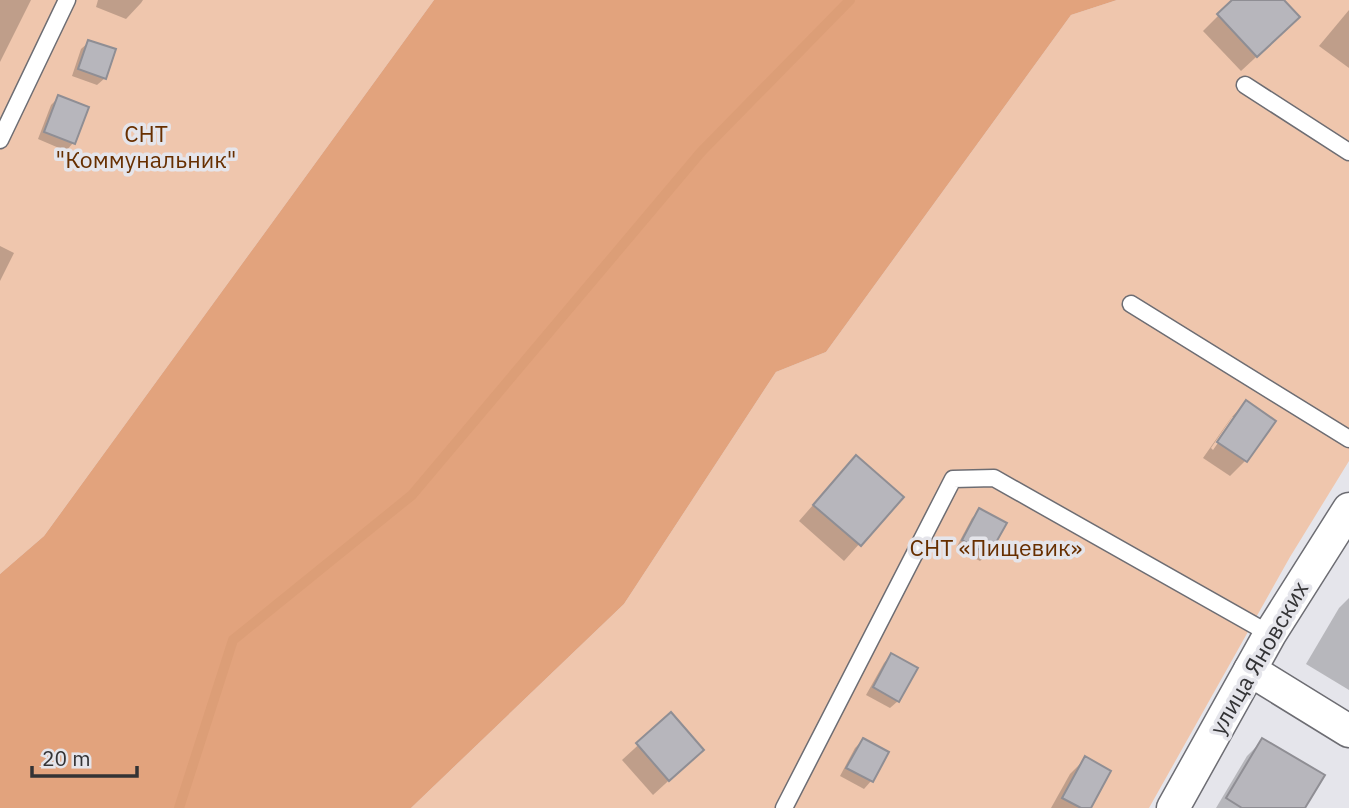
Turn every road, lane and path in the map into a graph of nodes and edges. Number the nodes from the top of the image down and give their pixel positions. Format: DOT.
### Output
graph roads {
  1 [pos="68,0"];
  2 [pos="1245,85"];
  3 [pos="0,140"];
  4 [pos="1349,152"];
  5 [pos="1131,304"];
  6 [pos="1349,439"];
  7 [pos="1349,509"];
  8 [pos="1270,635"];
  9 [pos="1250,670"];
  10 [pos="1349,731"];
  11 [pos="784,808"];
  12 [pos="1173,808"];
  1 -- 3 [label="lane"];
  2 -- 4 [label="lane"];
  5 -- 6 [label="lane"];
  7 -- 8 [label="street, улица Яновских"];
  8 -- 9 [label="street, улица Яновских"];
  8 -- 11 [label="lane"];
  9 -- 10 [label="street"];
  9 -- 12 [label="street, улица Яновских"];
}
